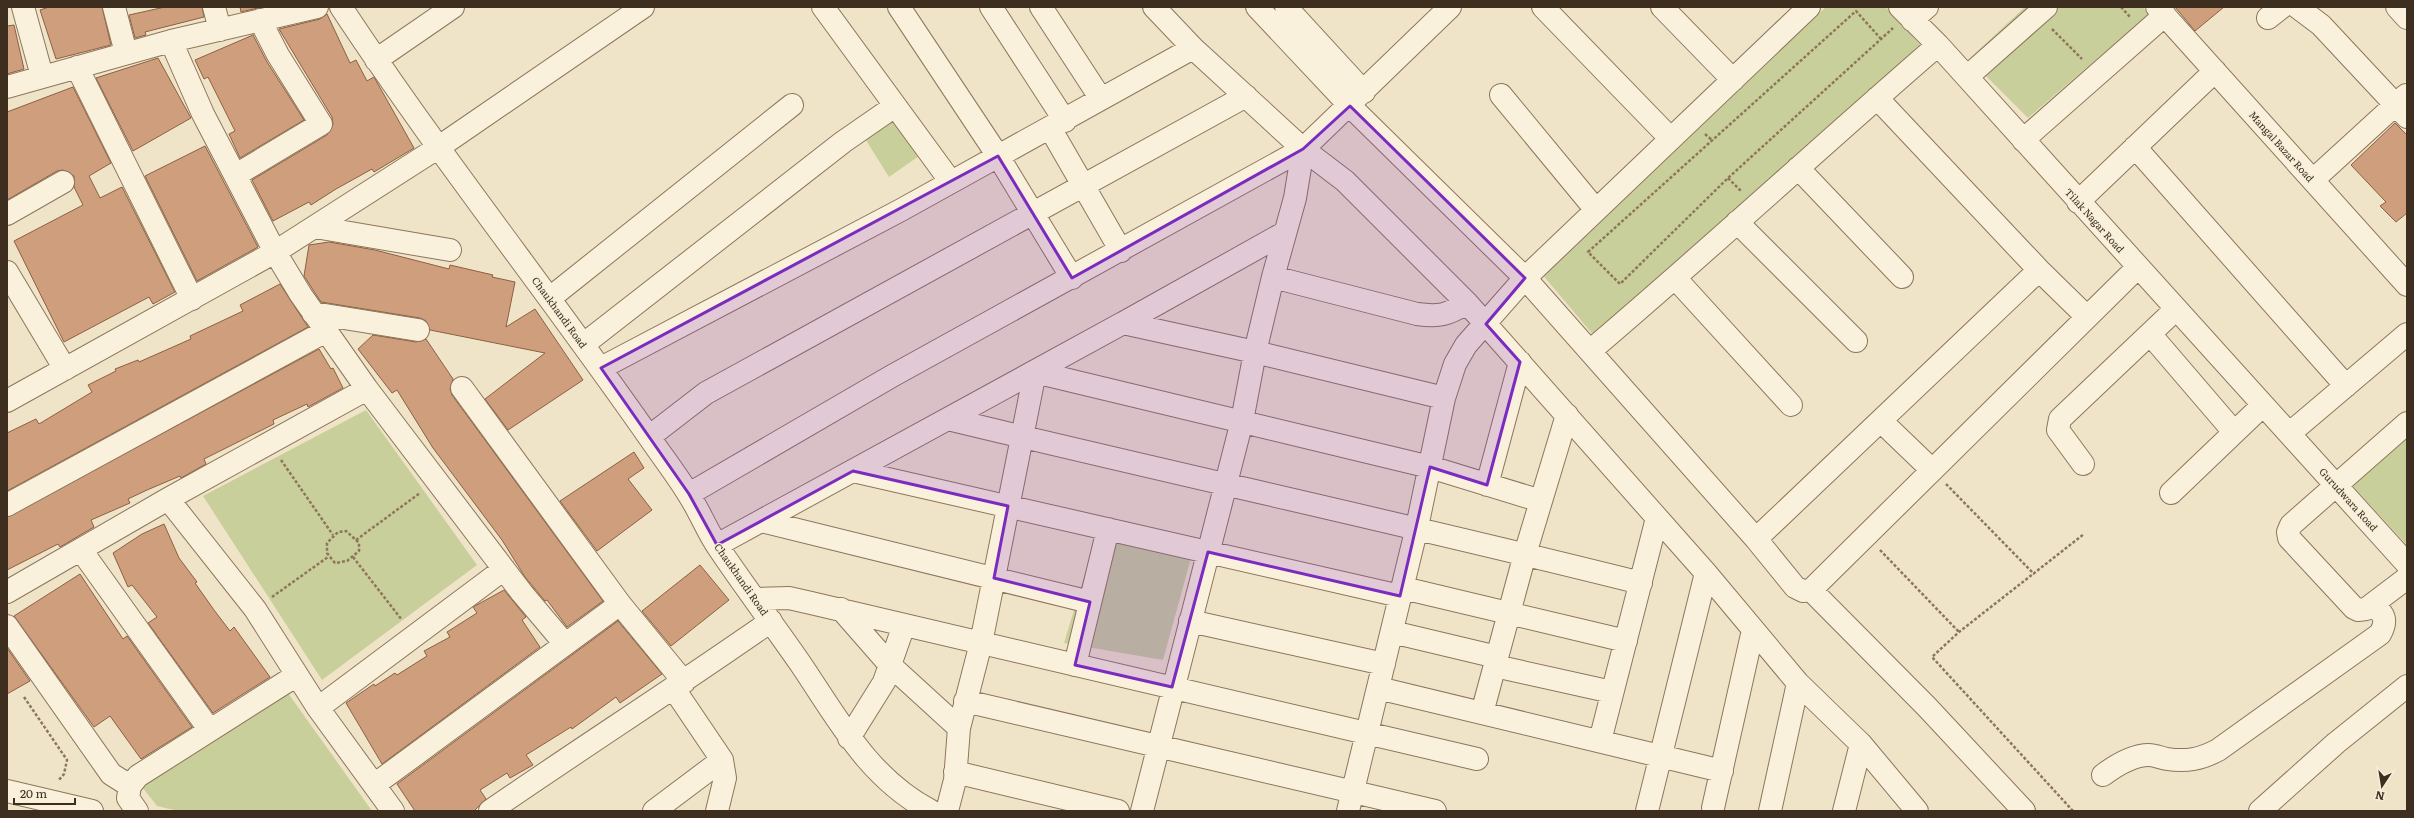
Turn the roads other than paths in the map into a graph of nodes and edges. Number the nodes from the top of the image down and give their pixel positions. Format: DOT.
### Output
graph roads {
  1 [pos="114,7"];
  2 [pos="214,7"];
  3 [pos="317,7"];
  4 [pos="341,7"];
  5 [pos="453,7"];
  6 [pos="643,7"];
  7 [pos="823,7"];
  8 [pos="898,7"];
  9 [pos="991,7"];
  10 [pos="1041,7"];
  11 [pos="1154,7"];
  12 [pos="1257,7"];
  13 [pos="1286,7"];
  14 [pos="1450,7"];
  15 [pos="1543,7"];
  16 [pos="1662,7"];
  17 [pos="2297,7"];
  18 [pos="2396,7"];
  19 [pos="1803,9"];
  20 [pos="1913,11"];
  21 [pos="2161,11"];
  22 [pos="18,12"];
  23 [pos="2046,15"];
  24 [pos="2407,18"];
  25 [pos="260,20"];
  26 [pos="220,30"];
  27 [pos="171,41"];
  28 [pos="1938,45"];
  29 [pos="1193,48"];
  30 [pos="126,53"];
  31 [pos="376,60"];
  32 [pos="77,67"];
  33 [pos="2215,71"];
  34 [pos="42,76"];
  35 [pos="1967,77"];
  36 [pos="1733,80"];
  37 [pos="7,87"];
  38 [pos="1501,95"];
  39 [pos="1246,96"];
  40 [pos="1877,98"];
  41 [pos="1101,99"];
  42 [pos="1357,99"];
  43 [pos="792,105"];
  44 [pos="2403,105"];
  45 [pos="895,106"];
  46 [pos="1058,125"];
  47 [pos="1670,138"];
  48 [pos="2023,140"];
  49 [pos="2136,147"];
  50 [pos="439,148"];
  51 [pos="1303,149"];
  52 [pos="998,156"];
  53 [pos="1798,168"];
  54 [pos="236,175"];
  55 [pos="2313,180"];
  56 [pos="62,182"];
  57 [pos="951,182"];
  58 [pos="1083,185"];
  59 [pos="2078,202"];
  60 [pos="1596,210"];
  61 [pos="7,214"];
  62 [pos="1033,214"];
  63 [pos="1737,222"];
  64 [pos="315,227"];
  65 [pos="1284,233"];
  66 [pos="450,250"];
  67 [pos="1121,251"];
  68 [pos="275,252"];
  69 [pos="2137,268"];
  70 [pos="2039,270"];
  71 [pos="7,272"];
  72 [pos="1273,277"];
  73 [pos="1902,277"];
  74 [pos="1072,278"];
  75 [pos="1525,278"];
  76 [pos="1676,279"];
  77 [pos="2407,285"];
  78 [pos="550,298"];
  79 [pos="192,299"];
  80 [pos="1467,303"];
  81 [pos="2176,310"];
  82 [pos="314,313"];
  83 [pos="2086,316"];
  84 [pos="1123,323"];
  85 [pos="1486,324"];
  86 [pos="418,330"];
  87 [pos="326,331"];
  88 [pos="2150,334"];
  89 [pos="2407,334"];
  90 [pos="1856,341"];
  91 [pos="584,344"];
  92 [pos="1590,351"];
  93 [pos="1255,352"];
  94 [pos="1520,362"];
  95 [pos="601,368"];
  96 [pos="65,369"];
  97 [pos="1035,372"];
  98 [pos="2346,386"];
  99 [pos="462,388"];
  100 [pos="366,389"];
  101 [pos="1444,398"];
  102 [pos="7,401"];
  103 [pos="1791,405"];
  104 [pos="2262,406"];
  105 [pos="1567,416"];
  106 [pos="948,419"];
  107 [pos="1242,421"];
  108 [pos="1881,421"];
  109 [pos="2407,423"];
  110 [pos="2234,432"];
  111 [pos="2290,433"];
  112 [pos="649,437"];
  113 [pos="1022,437"];
  114 [pos="2083,464"];
  115 [pos="1430,466"];
  116 [pos="1932,470"];
  117 [pos="853,471"];
  118 [pos="1225,485"];
  119 [pos="1487,485"];
  120 [pos="2337,485"];
  121 [pos="2172,493"];
  122 [pos="689,494"];
  123 [pos="168,499"];
  124 [pos="1541,501"];
  125 [pos="7,505"];
  126 [pos="1008,506"];
  127 [pos="1657,518"];
  128 [pos="761,521"];
  129 [pos="1417,527"];
  130 [pos="1108,529"];
  131 [pos="1756,539"];
  132 [pos="717,545"];
  133 [pos="81,550"];
  134 [pos="1208,552"];
  135 [pos="1525,554"];
  136 [pos="2407,564"];
  137 [pos="504,569"];
  138 [pos="1706,573"];
  139 [pos="994,578"];
  140 [pos="2407,578"];
  141 [pos="1641,583"];
  142 [pos="1810,590"];
  143 [pos="7,592"];
  144 [pos="1402,592"];
  145 [pos="755,599"];
  146 [pos="1090,602"];
  147 [pos="620,604"];
  148 [pos="2373,604"];
  149 [pos="841,609"];
  150 [pos="1509,614"];
  151 [pos="771,621"];
  152 [pos="1190,621"];
  153 [pos="904,625"];
  154 [pos="7,626"];
  155 [pos="1753,630"];
  156 [pos="1392,632"];
  157 [pos="1626,641"];
  158 [pos="981,643"];
  159 [pos="565,644"];
  160 [pos="1496,661"];
  161 [pos="1384,664"];
  162 [pos="890,665"];
  163 [pos="1075,665"];
  164 [pos="297,675"];
  165 [pos="1798,683"];
  166 [pos="679,685"];
  167 [pos="2407,686"];
  168 [pos="1172,687"];
  169 [pos="1378,688"];
  170 [pos="1612,692"];
  171 [pos="965,701"];
  172 [pos="318,708"];
  173 [pos="1482,713"];
  174 [pos="959,728"];
  175 [pos="209,729"];
  176 [pos="1368,733"];
  177 [pos="849,738"];
  178 [pos="1600,741"];
  179 [pos="1861,744"];
  180 [pos="1157,747"];
  181 [pos="1660,756"];
  182 [pos="1476,759"];
  183 [pos="722,760"];
  184 [pos="1722,771"];
  185 [pos="955,772"];
  186 [pos="2103,775"];
  187 [pos="374,785"];
  188 [pos="130,786"];
  189 [pos="7,791"];
  190 [pos="1351,802"];
  191 [pos="1407,808"];
  192 [pos="1713,808"];
  193 [pos="92,811"];
  194 [pos="137,811"];
  195 [pos="393,811"];
  196 [pos="490,811"];
  197 [pos="654,811"];
  198 [pos="717,811"];
  199 [pos="931,811"];
  200 [pos="946,811"];
  201 [pos="1118,811"];
  202 [pos="1142,811"];
  203 [pos="1435,811"];
  204 [pos="1646,811"];
  205 [pos="1770,811"];
  206 [pos="1844,811"];
  207 [pos="1917,811"];
  208 [pos="2024,811"];
  209 [pos="2260,811"];
  1 -- 30 [label="street"];
  2 -- 26 [label="street"];
  3 -- 25 [label="street"];
  4 -- 31 [label="street, Chaukhandi Road"];
  5 -- 31 [label="street"];
  6 -- 50 [label="street"];
  7 -- 45 [label="street"];
  8 -- 52 [label="street"];
  9 -- 46 [label="street"];
  10 -- 41 [label="street"];
  11 -- 29 [label="street"];
  12 -- 42 [label="street"];
  13 -- 42 [label="street"];
  14 -- 42 [label="street"];
  15 -- 47 [label="street"];
  16 -- 36 [label="street"];
  17 -- 44 [label="street"];
  18 -- 24 [label="street"];
  19 -- 36 [label="street"];
  20 -- 28 [label="street, Tilak Nagar Road"];
  21 -- 33 [label="street, Mangal Bazar Road"];
  21 -- 48 [label="street"];
  22 -- 34 [label="street"];
  23 -- 35 [label="street"];
  25 -- 26 [label="street"];
  25 -- 54 [label="street"];
  26 -- 27 [label="street"];
  27 -- 30 [label="street"];
  27 -- 54 [label="street"];
  28 -- 35 [label="street, Tilak Nagar Road"];
  28 -- 40 [label="street"];
  29 -- 39 [label="street"];
  29 -- 41 [label="street"];
  30 -- 32 [label="street"];
  31 -- 50 [label="street, Chaukhandi Road"];
  32 -- 34 [label="street"];
  32 -- 79 [label="street"];
  33 -- 49 [label="street"];
  33 -- 55 [label="street, Mangal Bazar Road"];
  34 -- 37 [label="street"];
  35 -- 48 [label="street, Tilak Nagar Road"];
  36 -- 47 [label="street"];
  38 -- 60 [label="street"];
  39 -- 51 [label="street"];
  39 -- 58 [label="street"];
  40 -- 53 [label="street"];
  40 -- 70 [label="street"];
  41 -- 46 [label="street"];
  42 -- 51 [label="street"];
  42 -- 75 [label="street"];
  43 -- 78 [label="street"];
  44 -- 55 [label="street"];
  45 -- 57 [label="street"];
  45 -- 91 [label="street"];
  46 -- 52 [label="street"];
  46 -- 58 [label="street"];
  47 -- 60 [label="street"];
  48 -- 59 [label="street, Tilak Nagar Road"];
  49 -- 59 [label="street"];
  49 -- 98 [label="street"];
  50 -- 64 [label="street"];
  50 -- 78 [label="street, Chaukhandi Road"];
  51 -- 65 [label="street"];
  51 -- 67 [label="street"];
  51 -- 80 [label="street"];
  52 -- 57 [label="street"];
  52 -- 62 [label="street"];
  53 -- 63 [label="street"];
  53 -- 73 [label="street"];
  54 -- 68 [label="street"];
  55 -- 77 [label="street, Mangal Bazar Road"];
  56 -- 61 [label="street"];
  57 -- 95 [label="street"];
  58 -- 62 [label="street"];
  58 -- 67 [label="street"];
  59 -- 69 [label="street, Tilak Nagar Road"];
  60 -- 75 [label="street"];
  62 -- 74 [label="street"];
  62 -- 112 [label="street"];
  63 -- 76 [label="street"];
  63 -- 90 [label="street"];
  64 -- 66 [label="street"];
  64 -- 68 [label="street"];
  65 -- 72 [label="street"];
  65 -- 84 [label="street"];
  67 -- 74 [label="street"];
  68 -- 79 [label="street"];
  68 -- 82 [label="street"];
  69 -- 81 [label="street, Tilak Nagar Road"];
  69 -- 83 [label="street"];
  70 -- 83 [label="street"];
  70 -- 108 [label="street"];
  71 -- 96 [label="street"];
  72 -- 80 [label="street"];
  72 -- 93 [label="street"];
  74 -- 122 [label="street"];
  75 -- 85 [label="street"];
  75 -- 92 [label="street"];
  76 -- 92 [label="street"];
  76 -- 103 [label="street"];
  78 -- 91 [label="street, Chaukhandi Road"];
  79 -- 96 [label="street"];
  80 -- 85 [label="street"];
  81 -- 88 [label="street"];
  81 -- 104 [label="street, Tilak Nagar Road"];
  82 -- 86 [label="street"];
  82 -- 87 [label="street"];
  83 -- 116 [label="street"];
  84 -- 93 [label="street"];
  84 -- 97 [label="street"];
  85 -- 94 [label="street"];
  85 -- 101 [label="street"];
  87 -- 100 [label="street"];
  87 -- 125 [label="street"];
  88 -- 110 [label="street"];
  88 -- 114 [label="street"];
  89 -- 98 [label="street"];
  91 -- 95 [label="street, Chaukhandi Road"];
  92 -- 131 [label="street"];
  93 -- 101 [label="street"];
  93 -- 107 [label="street"];
  94 -- 105 [label="street"];
  94 -- 119 [label="street"];
  95 -- 112 [label="street, Chaukhandi Road"];
  96 -- 102 [label="street"];
  97 -- 106 [label="street"];
  97 -- 107 [label="street"];
  97 -- 113 [label="street"];
  98 -- 111 [label="street"];
  99 -- 147 [label="street"];
  100 -- 123 [label="street"];
  100 -- 137 [label="street"];
  101 -- 115 [label="street"];
  104 -- 110 [label="street"];
  104 -- 111 [label="street, Tilak Nagar Road"];
  105 -- 124 [label="street"];
  105 -- 127 [label="street"];
  106 -- 113 [label="street"];
  106 -- 117 [label="street"];
  107 -- 115 [label="street"];
  107 -- 118 [label="street"];
  108 -- 116 [label="street"];
  108 -- 131 [label="street"];
  109 -- 120 [label="street"];
  110 -- 121 [label="street"];
  111 -- 120 [label="street, Gurudwara Road"];
  112 -- 122 [label="street, Chaukhandi Road"];
  113 -- 118 [label="street"];
  113 -- 126 [label="street"];
  115 -- 119 [label="street"];
  115 -- 129 [label="street"];
  116 -- 142 [label="street"];
  117 -- 126 [label="street"];
  117 -- 128 [label="street"];
  118 -- 129 [label="street"];
  118 -- 134 [label="street"];
  119 -- 124 [label="street"];
  120 -- 136 [label="street, Gurudwara Road"];
  120 -- 148 [label="street"];
  122 -- 132 [label="street, Chaukhandi Road"];
  123 -- 133 [label="street"];
  123 -- 164 [label="street"];
  124 -- 135 [label="street"];
  126 -- 130 [label="street"];
  126 -- 139 [label="street"];
  127 -- 138 [label="street"];
  127 -- 141 [label="street"];
  128 -- 132 [label="street"];
  128 -- 139 [label="street"];
  129 -- 135 [label="street"];
  129 -- 144 [label="street"];
  130 -- 134 [label="street"];
  130 -- 146 [label="street"];
  131 -- 142 [label="street"];
  132 -- 145 [label="street, Chaukhandi Road"];
  133 -- 143 [label="street"];
  133 -- 175 [label="street"];
  134 -- 144 [label="street"];
  134 -- 152 [label="street"];
  135 -- 141 [label="street"];
  135 -- 150 [label="street"];
  137 -- 159 [label="street"];
  137 -- 172 [label="street"];
  138 -- 155 [label="street"];
  138 -- 181 [label="street"];
  139 -- 146 [label="street"];
  139 -- 158 [label="street"];
  140 -- 148 [label="street"];
  141 -- 157 [label="street"];
  142 -- 208 [label="street"];
  144 -- 150 [label="street"];
  144 -- 156 [label="street"];
  145 -- 149 [label="street"];
  145 -- 151 [label="street, Chaukhandi Road"];
  146 -- 163 [label="street"];
  147 -- 159 [label="street"];
  147 -- 166 [label="street"];
  148 -- 186 [label="street"];
  149 -- 153 [label="street"];
  149 -- 162 [label="street"];
  150 -- 157 [label="street"];
  150 -- 160 [label="street"];
  151 -- 166 [label="street"];
  151 -- 177 [label="street, Chaukhandi Road"];
  152 -- 161 [label="street"];
  152 -- 168 [label="street"];
  153 -- 158 [label="street"];
  153 -- 162 [label="street"];
  154 -- 188 [label="street"];
  155 -- 165 [label="street"];
  155 -- 184 [label="street"];
  156 -- 160 [label="street"];
  156 -- 161 [label="street"];
  157 -- 170 [label="street"];
  158 -- 163 [label="street"];
  158 -- 171 [label="street"];
  159 -- 187 [label="street"];
  160 -- 170 [label="street"];
  160 -- 173 [label="street"];
  161 -- 169 [label="street"];
  162 -- 174 [label="street"];
  162 -- 177 [label="street"];
  163 -- 168 [label="street"];
  164 -- 172 [label="street"];
  164 -- 175 [label="street"];
  165 -- 179 [label="street"];
  165 -- 205 [label="street"];
  166 -- 183 [label="street"];
  166 -- 196 [label="street"];
  167 -- 209 [label="street"];
  168 -- 176 [label="street"];
  168 -- 180 [label="street"];
  169 -- 173 [label="street"];
  169 -- 176 [label="street"];
  170 -- 178 [label="street"];
  171 -- 174 [label="street"];
  171 -- 180 [label="street"];
  172 -- 187 [label="street"];
  173 -- 178 [label="street"];
  174 -- 185 [label="street"];
  175 -- 188 [label="street"];
  176 -- 182 [label="street"];
  176 -- 190 [label="street"];
  177 -- 199 [label="street, Chaukhandi Road"];
  178 -- 181 [label="street"];
  179 -- 206 [label="street"];
  179 -- 207 [label="street"];
  180 -- 190 [label="street"];
  180 -- 202 [label="street"];
  181 -- 184 [label="street"];
  181 -- 204 [label="street"];
  183 -- 197 [label="street"];
  183 -- 198 [label="street"];
  184 -- 192 [label="street"];
  185 -- 200 [label="street"];
  185 -- 201 [label="street"];
  187 -- 195 [label="street"];
  188 -- 194 [label="street"];
  189 -- 193 [label="street"];
  190 -- 191 [label="street"];
  191 -- 203 [label="street"];
}
